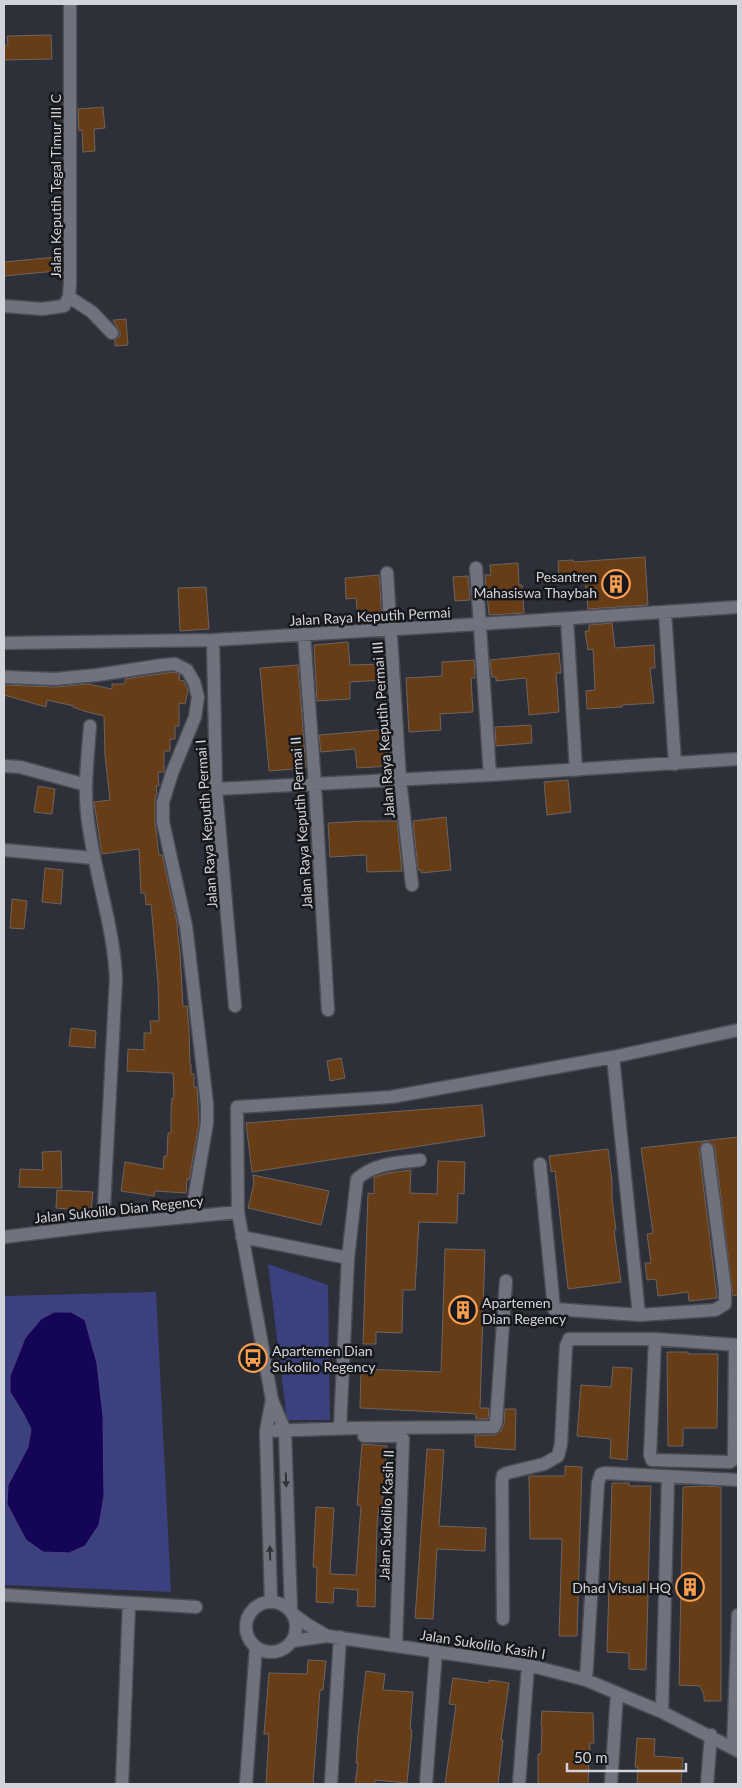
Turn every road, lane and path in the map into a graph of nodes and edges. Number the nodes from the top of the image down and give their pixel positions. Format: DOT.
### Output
graph roads {
  1 [pos="70,4"];
  2 [pos="69,297"];
  3 [pos="4,306"];
  4 [pos="112,333"];
  5 [pos="476,568"];
  6 [pos="386,573"];
  7 [pos="738,607"];
  8 [pos="665,612"];
  9 [pos="567,618"];
  10 [pos="480,624"];
  11 [pos="390,629"];
  12 [pos="304,634"];
  13 [pos="212,640"];
  14 [pos="4,643"];
  15 [pos="4,677"];
  16 [pos="90,726"];
  17 [pos="738,759"];
  18 [pos="675,764"];
  19 [pos="4,766"];
  20 [pos="576,770"];
  21 [pos="490,775"];
  22 [pos="400,780"];
  23 [pos="86,785"];
  24 [pos="315,785"];
  25 [pos="216,789"];
  26 [pos="4,850"];
  27 [pos="94,858"];
  28 [pos="412,885"];
  29 [pos="235,1006"];
  30 [pos="328,1010"];
  31 [pos="738,1030"];
  32 [pos="612,1057"];
  33 [pos="707,1150"];
  34 [pos="420,1160"];
  35 [pos="540,1164"];
  36 [pos="238,1212"];
  37 [pos="191,1217"];
  38 [pos="103,1225"];
  39 [pos="4,1237"];
  40 [pos="242,1237"];
  41 [pos="348,1258"];
  42 [pos="506,1281"];
  43 [pos="639,1316"];
  44 [pos="655,1339"];
  45 [pos="737,1345"];
  46 [pos="272,1400"];
  47 [pos="340,1428"];
  48 [pos="356,1428"];
  49 [pos="266,1431"];
  50 [pos="285,1431"];
  51 [pos="668,1477"];
  52 [pos="738,1480"];
  53 [pos="4,1595"];
  54 [pos="129,1603"];
  55 [pos="196,1607"];
  56 [pos="284,1608"];
  57 [pos="738,1615"];
  58 [pos="504,1619"];
  59 [pos="294,1636"];
  60 [pos="333,1636"];
  61 [pos="396,1645"];
  62 [pos="256,1647"];
  63 [pos="436,1651"];
  64 [pos="528,1665"];
  65 [pos="586,1680"];
  66 [pos="617,1693"];
  67 [pos="662,1712"];
  68 [pos="711,1735"];
  69 [pos="736,1750"];
  70 [pos="122,1784"];
  71 [pos="246,1784"];
  72 [pos="331,1784"];
  73 [pos="426,1784"];
  74 [pos="519,1784"];
  75 [pos="611,1784"];
  76 [pos="707,1784"];
  1 -- 2 [label="street, Jalan Keputih Tegal Timur III C"];
  2 -- 3 [label="street, Jalan Keputih Tegal Timur III C"];
  2 -- 4 [label="street"];
  5 -- 10 [label="street"];
  6 -- 11 [label="street, Jalan Raya Keputih Permai III"];
  7 -- 8 [label="street, Jalan Raya Keputih Permai"];
  8 -- 9 [label="street, Jalan Raya Keputih Permai"];
  8 -- 18 [label="street"];
  9 -- 10 [label="street, Jalan Raya Keputih Permai"];
  9 -- 20 [label="street"];
  10 -- 11 [label="street, Jalan Raya Keputih Permai"];
  10 -- 21 [label="street"];
  11 -- 12 [label="street, Jalan Raya Keputih Permai"];
  11 -- 22 [label="street, Jalan Raya Keputih Permai III"];
  12 -- 13 [label="street, Jalan Raya Keputih Permai"];
  12 -- 24 [label="street, Jalan Raya Keputih Permai II"];
  13 -- 14 [label="street, Jalan Raya Keputih Permai"];
  13 -- 25 [label="street, Jalan Raya Keputih Permai I"];
  15 -- 37 [label="street"];
  16 -- 23 [label="street"];
  17 -- 18 [label="street"];
  18 -- 20 [label="street"];
  19 -- 23 [label="street"];
  20 -- 21 [label="street"];
  21 -- 22 [label="street"];
  22 -- 24 [label="street"];
  22 -- 28 [label="street, Jalan Raya Keputih Permai III"];
  23 -- 27 [label="street"];
  24 -- 25 [label="street"];
  24 -- 30 [label="street, Jalan Raya Keputih Permai II"];
  25 -- 29 [label="street, Jalan Raya Keputih Permai I"];
  26 -- 27 [label="street"];
  27 -- 38 [label="street"];
  31 -- 32 [label="street"];
  32 -- 36 [label="street"];
  32 -- 43 [label="street"];
  33 -- 43 [label="street"];
  34 -- 41 [label="street"];
  35 -- 43 [label="street"];
  36 -- 37 [label="street, Jalan Sukolilo Dian Regency"];
  36 -- 40 [label="street"];
  37 -- 38 [label="street, Jalan Sukolilo Dian Regency"];
  38 -- 39 [label="street, Jalan Sukolilo Dian Regency"];
  40 -- 41 [label="street"];
  40 -- 46 [label="street"];
  41 -- 47 [label="street"];
  42 -- 48 [label="street, Jalan Sukolilo Kasih II"];
  44 -- 45 [label="street"];
  44 -- 45 [label="street"];
  44 -- 58 [label="street"];
  46 -- 49 [label="street"];
  46 -- 50 [label="street"];
  47 -- 48 [label="street, Jalan Sukolilo Kasih II"];
  47 -- 50 [label="street, Jalan Sukolilo Kasih II"];
  48 -- 61 [label="street, Jalan Sukolilo Kasih II"];
  49 -- 50 [label="street, Jalan Sukolilo Kasih II"];
  56 -- 49 [label="street, one-way"];
  50 -- 56 [label="street, one-way"];
  51 -- 52 [label="street"];
  51 -- 65 [label="street"];
  51 -- 67 [label="street"];
  53 -- 54 [label="street"];
  54 -- 55 [label="street"];
  54 -- 70 [label="street"];
  56 -- 59 [label="street"];
  56 -- 60 [label="street, Jalan Sukolilo Kasih I"];
  56 -- 62 [label="street"];
  57 -- 69 [label="street"];
  59 -- 60 [label="street, Jalan Sukolilo Kasih I"];
  59 -- 62 [label="street"];
  60 -- 61 [label="street, Jalan Sukolilo Kasih I"];
  60 -- 72 [label="street"];
  61 -- 63 [label="street, Jalan Sukolilo Kasih I"];
  62 -- 71 [label="street"];
  63 -- 64 [label="street, Jalan Sukolilo Kasih I"];
  63 -- 73 [label="street"];
  64 -- 65 [label="street, Jalan Sukolilo Kasih I"];
  64 -- 74 [label="street"];
  65 -- 66 [label="street, Jalan Sukolilo Kasih I"];
  66 -- 67 [label="street, Jalan Sukolilo Kasih I"];
  66 -- 75 [label="street"];
  67 -- 68 [label="street, Jalan Sukolilo Kasih I"];
  68 -- 69 [label="street, Jalan Sukolilo Kasih I"];
  68 -- 76 [label="street"];
}
